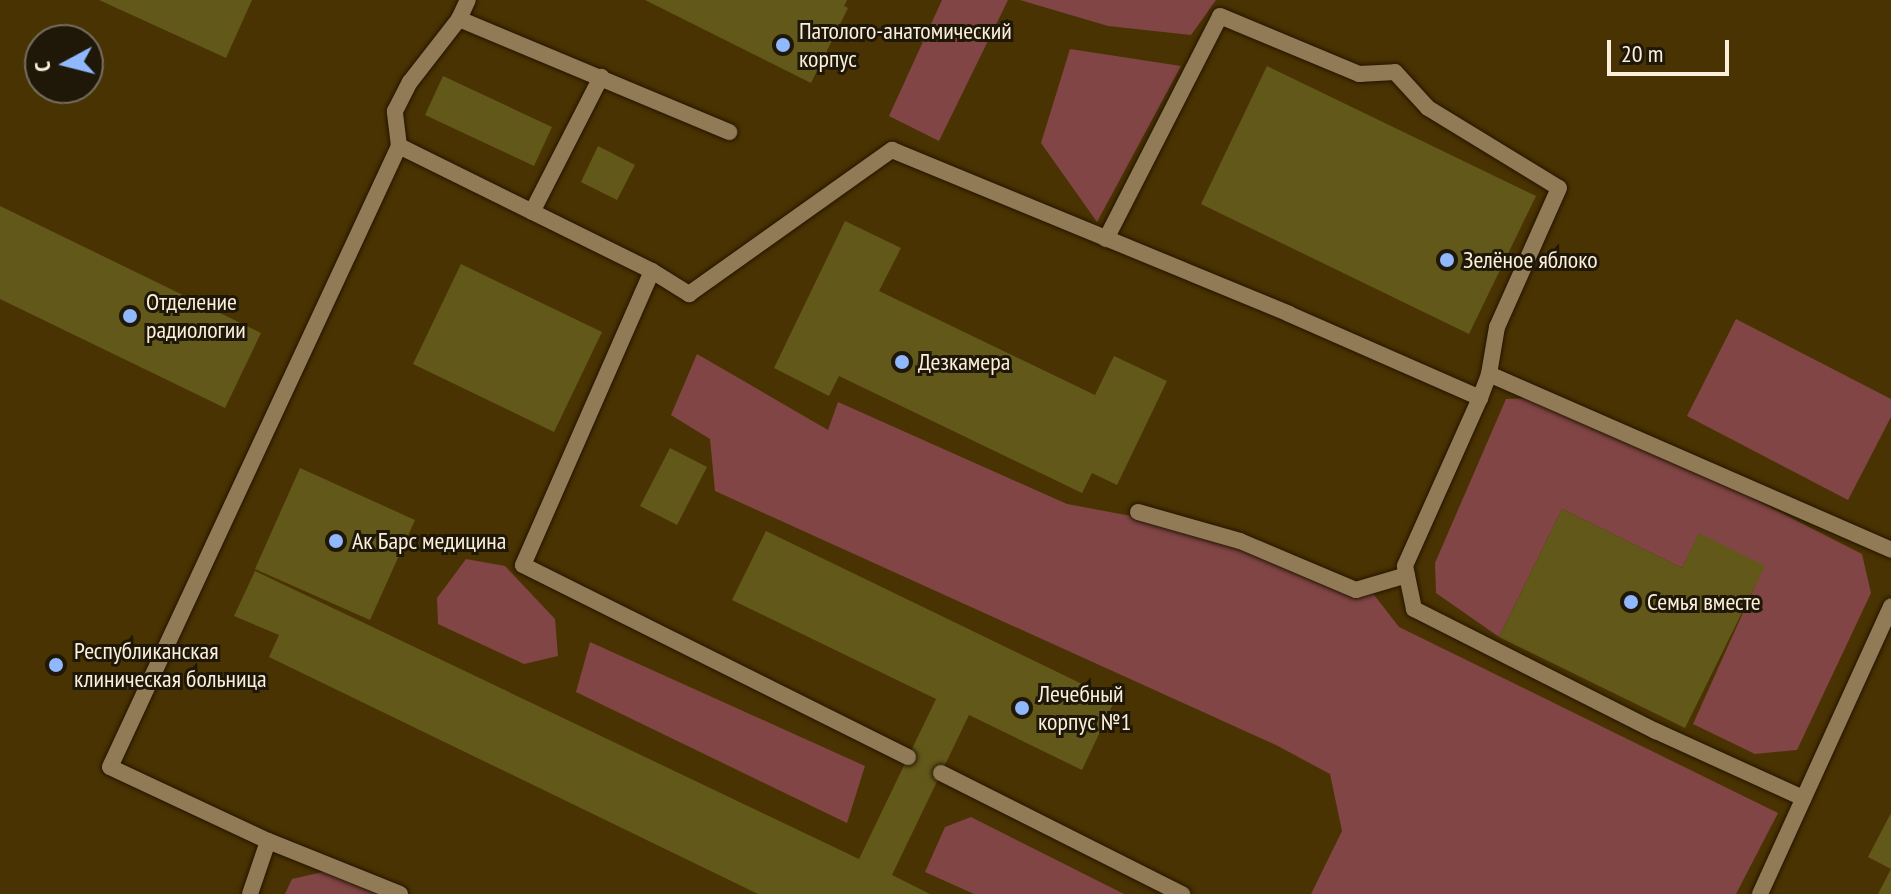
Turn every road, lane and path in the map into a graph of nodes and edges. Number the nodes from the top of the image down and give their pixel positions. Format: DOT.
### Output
graph roads {
  1 [pos="468,0"];
  2 [pos="459,19"];
  3 [pos="601,77"];
  4 [pos="729,132"];
  5 [pos="399,146"];
  6 [pos="532,212"];
  7 [pos="1106,239"];
  8 [pos="652,271"];
  9 [pos="1489,374"];
  10 [pos="1480,398"];
  11 [pos="1138,512"];
  12 [pos="1891,550"];
  13 [pos="1407,575"];
  14 [pos="1891,606"];
  15 [pos="908,757"];
  16 [pos="941,773"];
  17 [pos="1803,798"];
  18 [pos="268,841"];
  19 [pos="250,894"];
  20 [pos="400,894"];
  21 [pos="1182,894"];
  22 [pos="1760,894"];
  1 -- 2 [label="lane"];
  2 -- 3 [label="lane"];
  2 -- 5 [label="lane"];
  3 -- 4 [label="lane"];
  3 -- 6 [label="lane"];
  5 -- 6 [label="lane"];
  5 -- 18 [label="lane"];
  6 -- 8 [label="lane"];
  7 -- 8 [label="lane"];
  7 -- 9 [label="lane"];
  7 -- 10 [label="lane"];
  8 -- 15 [label="lane"];
  9 -- 10 [label="lane"];
  9 -- 12 [label="lane"];
  10 -- 13 [label="lane"];
  11 -- 13 [label="lane"];
  13 -- 17 [label="lane"];
  14 -- 17 [label="lane"];
  16 -- 21 [label="lane"];
  17 -- 22 [label="lane"];
  18 -- 19 [label="lane"];
  18 -- 20 [label="lane"];
}
